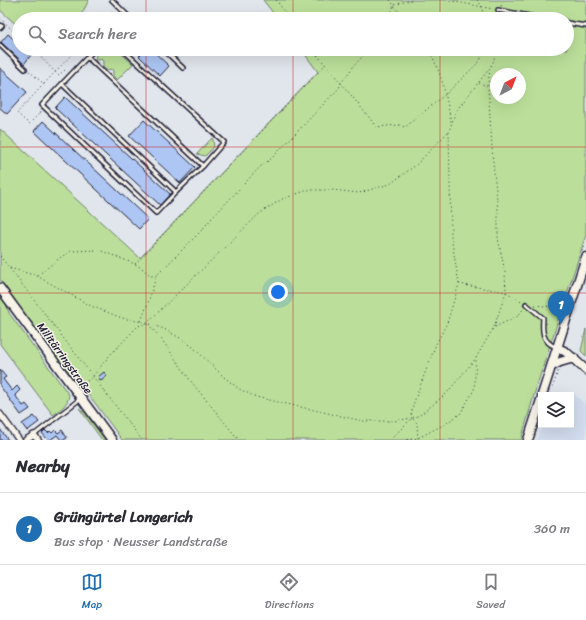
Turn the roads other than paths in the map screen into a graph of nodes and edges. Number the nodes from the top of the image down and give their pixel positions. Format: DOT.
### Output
graph roads {
  1 [pos="112,0"];
  2 [pos="498,10"];
  3 [pos="124,12"];
  4 [pos="508,12"];
  5 [pos="574,24"];
  6 [pos="0,25"];
  7 [pos="586,26"];
  8 [pos="0,28"];
  9 [pos="0,45"];
  10 [pos="130,56"];
  11 [pos="170,56"];
  12 [pos="87,57"];
  13 [pos="183,68"];
  14 [pos="25,69"];
  15 [pos="62,84"];
  16 [pos="203,166"];
  17 [pos="176,192"];
  18 [pos="586,257"];
  19 [pos="0,288"];
  20 [pos="526,304"];
  21 [pos="561,336"];
  22 [pos="558,348"];
  23 [pos="574,358"];
  24 [pos="552,366"];
  25 [pos="586,370"];
  26 [pos="543,392"];
  27 [pos="80,396"];
  28 [pos="538,409"];
  29 [pos="0,414"];
  30 [pos="34,435"];
  31 [pos="19,440"];
  32 [pos="26,440"];
  33 [pos="38,440"];
  34 [pos="112,440"];
  35 [pos="528,440"];
  1 -- 3 [label="lane"];
  2 -- 4 [label="lane"];
  5 -- 7 [label="lane"];
  6 -- 8 [label="lane"];
  9 -- 14 [label="lane"];
  10 -- 16 [label="lane"];
  11 -- 13 [label="lane"];
  12 -- 15 [label="lane"];
  12 -- 16 [label="lane"];
  15 -- 17 [label="lane"];
  15 -- 17 [label="lane"];
  16 -- 17 [label="lane"];
  18 -- 21 [label="main road"];
  19 -- 27 [label="main road, Militärringstraße"];
  20 -- 22 [label="lane"];
  21 -- 22 [label="main road"];
  21 -- 23 [label="main road"];
  22 -- 23 [label="main road"];
  22 -- 24 [label="main road"];
  23 -- 24 [label="main road"];
  23 -- 25 [label="main road"];
  24 -- 26 [label="main road"];
  27 -- 30 [label="lane"];
  27 -- 34 [label="main road, Militärringstraße"];
  28 -- 35 [label="main road"];
  29 -- 31 [label="street"];
  30 -- 32 [label="street"];
  30 -- 33 [label="street"];
}
